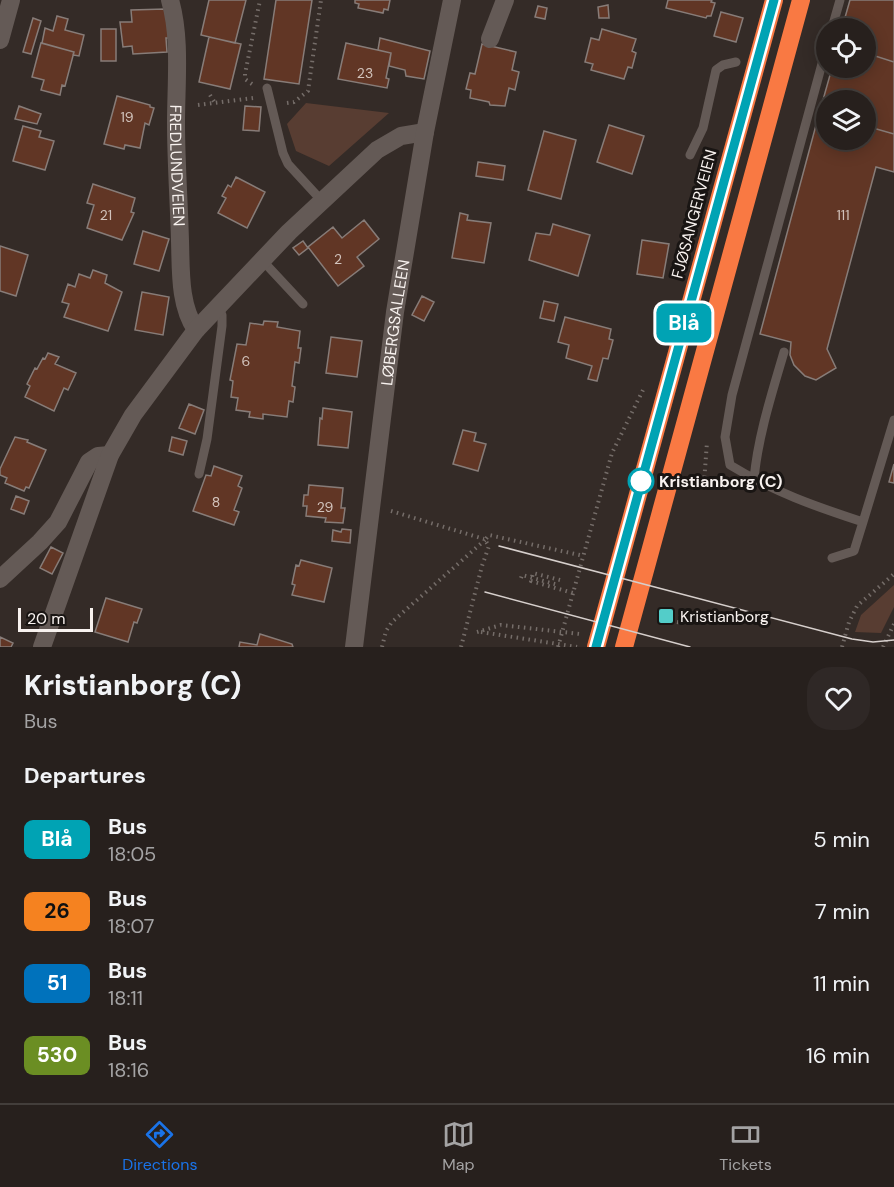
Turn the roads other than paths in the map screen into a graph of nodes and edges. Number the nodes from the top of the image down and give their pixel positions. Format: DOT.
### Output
graph roads {
  1 [pos="12,0"];
  2 [pos="170,0"];
  3 [pos="452,0"];
  4 [pos="505,0"];
  5 [pos="774,0"];
  6 [pos="801,0"];
  7 [pos="840,0"];
  8 [pos="835,18"];
  9 [pos="490,39"];
  10 [pos="0,40"];
  11 [pos="736,62"];
  12 [pos="818,78"];
  13 [pos="267,91"];
  14 [pos="425,132"];
  15 [pos="690,155"];
  16 [pos="322,201"];
  17 [pos="262,260"];
  18 [pos="303,304"];
  19 [pos="218,306"];
  20 [pos="196,330"];
  21 [pos="784,352"];
  22 [pos="894,420"];
  23 [pos="110,455"];
  24 [pos="199,474"];
  25 [pos="754,479"];
  26 [pos="863,522"];
  27 [pos="832,558"];
  28 [pos="0,579"];
  29 [pos="593,642"];
  30 [pos="42,647"];
  31 [pos="354,647"];
  32 [pos="624,647"];
  1 -- 10 [label="street"];
  2 -- 20 [label="street, FREDLUNDVEIEN"];
  3 -- 14 [label="street, LØBERGSALLEEN"];
  4 -- 9 [label="street"];
  5 -- 29 [label="highway, FJØSANGERVEIEN"];
  6 -- 32 [label="highway"];
  7 -- 8 [label="lane"];
  11 -- 15 [label="lane, FJØSANGERVEIEN"];
  12 -- 25 [label="lane"];
  13 -- 16 [label="lane"];
  14 -- 16 [label="street"];
  14 -- 31 [label="street, LØBERGSALLEEN"];
  16 -- 17 [label="street"];
  17 -- 18 [label="lane"];
  17 -- 19 [label="street"];
  19 -- 20 [label="street"];
  19 -- 24 [label="lane"];
  20 -- 23 [label="street"];
  21 -- 25 [label="lane"];
  22 -- 26 [label="lane"];
  23 -- 28 [label="street"];
  23 -- 30 [label="street"];
  25 -- 26 [label="lane"];
  26 -- 27 [label="lane"];
}
